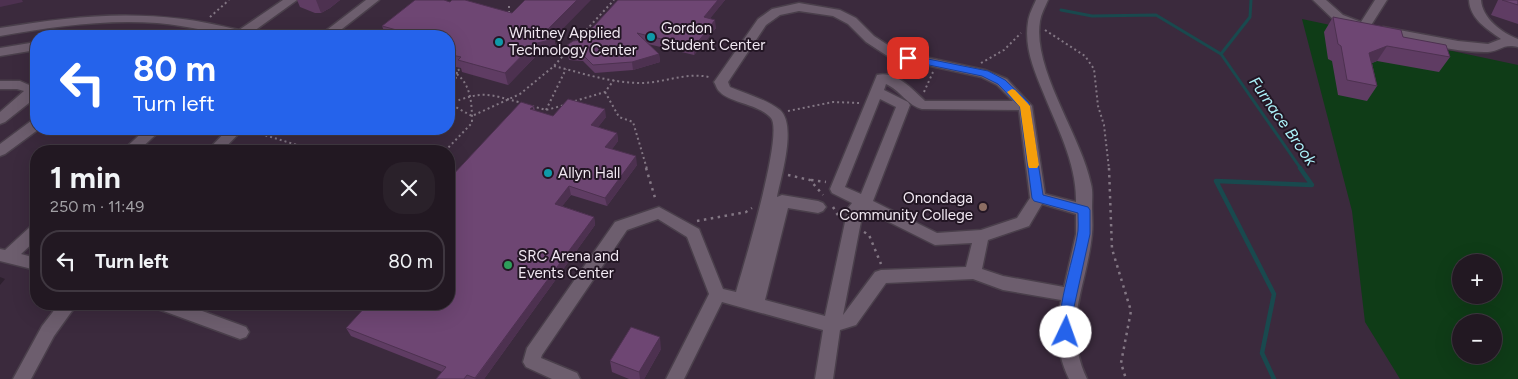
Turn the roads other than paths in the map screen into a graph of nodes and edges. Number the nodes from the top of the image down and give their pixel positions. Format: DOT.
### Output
graph roads {
  1 [pos="290,0"];
  2 [pos="373,0"];
  3 [pos="1042,0"];
  4 [pos="1319,0"];
  5 [pos="1381,0"];
  6 [pos="1475,0"];
  7 [pos="362,9"];
  8 [pos="1364,27"];
  9 [pos="219,30"];
  10 [pos="249,30"];
  11 [pos="333,30"];
  12 [pos="345,30"];
  13 [pos="0,32"];
  14 [pos="1514,42"];
  15 [pos="30,47"];
  16 [pos="0,52"];
  17 [pos="0,86"];
  18 [pos="30,89"];
  19 [pos="876,92"];
  20 [pos="30,93"];
  21 [pos="1025,106"];
  22 [pos="0,119"];
  23 [pos="30,128"];
  24 [pos="148,135"];
  25 [pos="230,135"];
  26 [pos="136,145"];
  27 [pos="220,145"];
  28 [pos="0,151"];
  29 [pos="1038,198"];
  30 [pos="825,203"];
  31 [pos="865,203"];
  32 [pos="1084,210"];
  33 [pos="30,236"];
  34 [pos="981,236"];
  35 [pos="4,256"];
  36 [pos="30,262"];
  37 [pos="974,273"];
  38 [pos="717,294"];
  39 [pos="1070,295"];
  40 [pos="748,302"];
  41 [pos="64,310"];
  42 [pos="180,310"];
  43 [pos="832,325"];
  44 [pos="240,332"];
  45 [pos="22,379"];
  46 [pos="571,379"];
  47 [pos="676,379"];
  48 [pos="824,379"];
  49 [pos="1078,379"];
  1 -- 10 [label="street"];
  2 -- 7 [label="street"];
  3 -- 32 [label="street"];
  4 -- 8 [label="street"];
  5 -- 8 [label="street"];
  6 -- 14 [label="street"];
  7 -- 11 [label="street"];
  7 -- 12 [label="street"];
  8 -- 14 [label="street"];
  9 -- 13 [label="street"];
  15 -- 16 [label="street"];
  17 -- 18 [label="street"];
  19 -- 21 [label="street"];
  19 -- 31 [label="street"];
  19 -- 31 [label="street"];
  20 -- 22 [label="street"];
  21 -- 29 [label="street"];
  21 -- 40 [label="street"];
  23 -- 28 [label="street"];
  24 -- 26 [label="street"];
  25 -- 27 [label="street"];
  29 -- 32 [label="street"];
  29 -- 34 [label="street"];
  30 -- 40 [label="street"];
  31 -- 34 [label="street"];
  31 -- 43 [label="street"];
  32 -- 39 [label="street"];
  33 -- 35 [label="street"];
  34 -- 37 [label="street"];
  35 -- 36 [label="street"];
  37 -- 39 [label="street"];
  37 -- 43 [label="street"];
  38 -- 40 [label="street"];
  38 -- 46 [label="street"];
  38 -- 47 [label="street"];
  39 -- 49 [label="street"];
  40 -- 43 [label="street"];
  41 -- 45 [label="street"];
  42 -- 44 [label="street"];
  43 -- 48 [label="street"];
}
